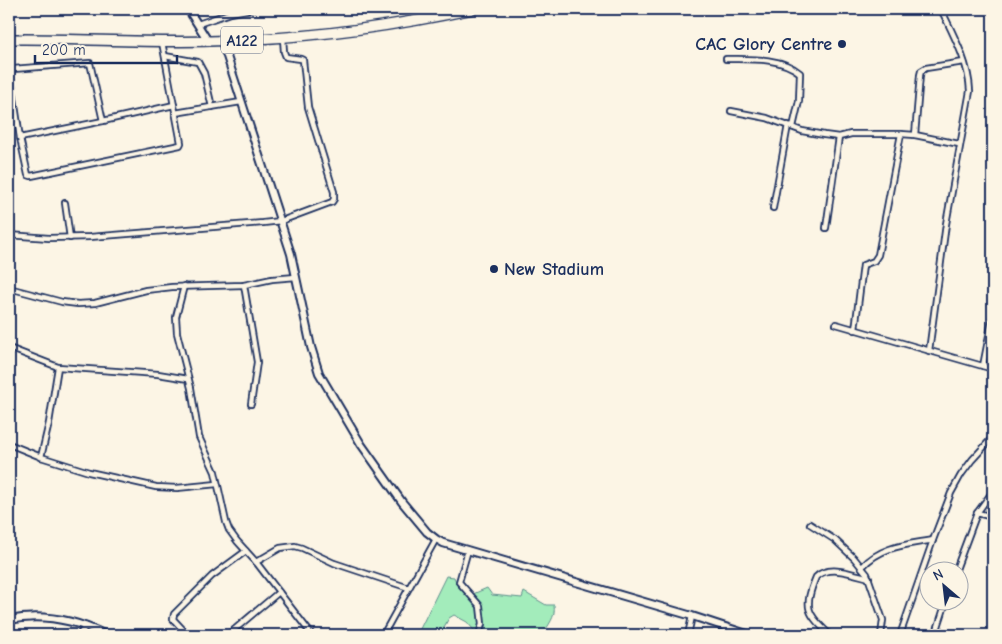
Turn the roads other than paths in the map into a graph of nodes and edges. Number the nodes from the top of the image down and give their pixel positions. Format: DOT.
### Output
graph roads {
  1 [pos="188,9"];
  2 [pos="252,9"];
  3 [pos="473,9"];
  4 [pos="941,9"];
  5 [pos="198,24"];
  6 [pos="283,38"];
  7 [pos="9,39"];
  8 [pos="222,41"];
  9 [pos="162,42"];
  10 [pos="208,42"];
  11 [pos="165,56"];
  12 [pos="726,59"];
  13 [pos="964,62"];
  14 [pos="240,102"];
  15 [pos="174,105"];
  16 [pos="212,107"];
  17 [pos="731,111"];
  18 [pos="175,113"];
  19 [pos="103,121"];
  20 [pos="18,124"];
  21 [pos="9,126"];
  22 [pos="791,126"];
  23 [pos="902,134"];
  24 [pos="915,134"];
  25 [pos="839,137"];
  26 [pos="20,138"];
  27 [pos="959,144"];
  28 [pos="65,202"];
  29 [pos="773,208"];
  30 [pos="281,221"];
  31 [pos="826,228"];
  32 [pos="9,235"];
  33 [pos="70,238"];
  34 [pos="296,277"];
  35 [pos="244,284"];
  36 [pos="184,286"];
  37 [pos="9,288"];
  38 [pos="993,315"];
  39 [pos="836,324"];
  40 [pos="855,330"];
  41 [pos="9,348"];
  42 [pos="929,351"];
  43 [pos="983,366"];
  44 [pos="58,367"];
  45 [pos="993,369"];
  46 [pos="188,379"];
  47 [pos="251,404"];
  48 [pos="993,437"];
  49 [pos="9,444"];
  50 [pos="41,457"];
  51 [pos="217,484"];
  52 [pos="993,491"];
  53 [pos="977,513"];
  54 [pos="993,517"];
  55 [pos="810,524"];
  56 [pos="436,539"];
  57 [pos="933,540"];
  58 [pos="468,550"];
  59 [pos="246,551"];
  60 [pos="256,562"];
  61 [pos="959,562"];
  62 [pos="862,567"];
  63 [pos="869,578"];
  64 [pos="409,588"];
  65 [pos="279,592"];
  66 [pos="943,612"];
  67 [pos="692,616"];
  68 [pos="9,620"];
  69 [pos="86,626"];
  70 [pos="993,627"];
  71 [pos="79,635"];
  72 [pos="106,635"];
  73 [pos="188,635"];
  74 [pos="228,635"];
  75 [pos="312,635"];
  76 [pos="383,635"];
  77 [pos="479,635"];
  78 [pos="688,635"];
  79 [pos="750,635"];
  80 [pos="830,635"];
  81 [pos="881,635"];
  82 [pos="900,635"];
  83 [pos="937,635"];
  84 [pos="990,635"];
  1 -- 5 [label="main road"];
  2 -- 5 [label="street"];
  3 -- 6 [label="highway, A122"];
  4 -- 13 [label="street"];
  5 -- 10 [label="main road"];
  6 -- 8 [label="highway, A122"];
  6 -- 30 [label="street"];
  7 -- 9 [label="highway, A122"];
  8 -- 10 [label="highway, A122"];
  8 -- 14 [label="main road"];
  9 -- 10 [label="highway, A122"];
  9 -- 11 [label="street"];
  11 -- 15 [label="street"];
  11 -- 16 [label="street"];
  12 -- 22 [label="street"];
  13 -- 24 [label="street"];
  13 -- 27 [label="street"];
  14 -- 16 [label="street"];
  14 -- 30 [label="main road"];
  15 -- 18 [label="street"];
  15 -- 19 [label="street"];
  16 -- 18 [label="street"];
  17 -- 22 [label="street"];
  18 -- 26 [label="street"];
  19 -- 20 [label="street"];
  19 -- 26 [label="street"];
  20 -- 21 [label="street"];
  20 -- 26 [label="street"];
  22 -- 25 [label="street"];
  22 -- 29 [label="street"];
  23 -- 24 [label="street"];
  23 -- 25 [label="street"];
  23 -- 40 [label="street"];
  24 -- 27 [label="street"];
  25 -- 31 [label="street"];
  27 -- 42 [label="street"];
  28 -- 33 [label="street"];
  30 -- 33 [label="street"];
  30 -- 34 [label="main road"];
  32 -- 33 [label="street"];
  34 -- 35 [label="street"];
  34 -- 56 [label="main road"];
  35 -- 36 [label="street"];
  35 -- 47 [label="street"];
  36 -- 37 [label="street"];
  36 -- 46 [label="street"];
  38 -- 43 [label="street"];
  39 -- 40 [label="street"];
  40 -- 42 [label="street"];
  41 -- 44 [label="street"];
  42 -- 43 [label="street"];
  43 -- 45 [label="street"];
  44 -- 46 [label="street"];
  44 -- 50 [label="street"];
  46 -- 51 [label="street"];
  48 -- 57 [label="street"];
  49 -- 50 [label="street"];
  50 -- 51 [label="street"];
  51 -- 59 [label="street"];
  52 -- 53 [label="street"];
  53 -- 54 [label="street"];
  53 -- 61 [label="street"];
  55 -- 62 [label="street"];
  56 -- 58 [label="main road"];
  56 -- 64 [label="street"];
  57 -- 62 [label="street"];
  57 -- 82 [label="street"];
  58 -- 67 [label="main road"];
  58 -- 77 [label="street"];
  59 -- 60 [label="street"];
  59 -- 73 [label="street"];
  60 -- 64 [label="street"];
  60 -- 65 [label="street"];
  62 -- 63 [label="street"];
  63 -- 80 [label="street"];
  63 -- 81 [label="street"];
  64 -- 76 [label="street"];
  65 -- 74 [label="street"];
  65 -- 75 [label="street"];
  66 -- 83 [label="street"];
  67 -- 78 [label="street"];
  67 -- 79 [label="main road"];
  68 -- 69 [label="main road"];
  69 -- 71 [label="street"];
  69 -- 72 [label="main road"];
  70 -- 84 [label="street"];
}
